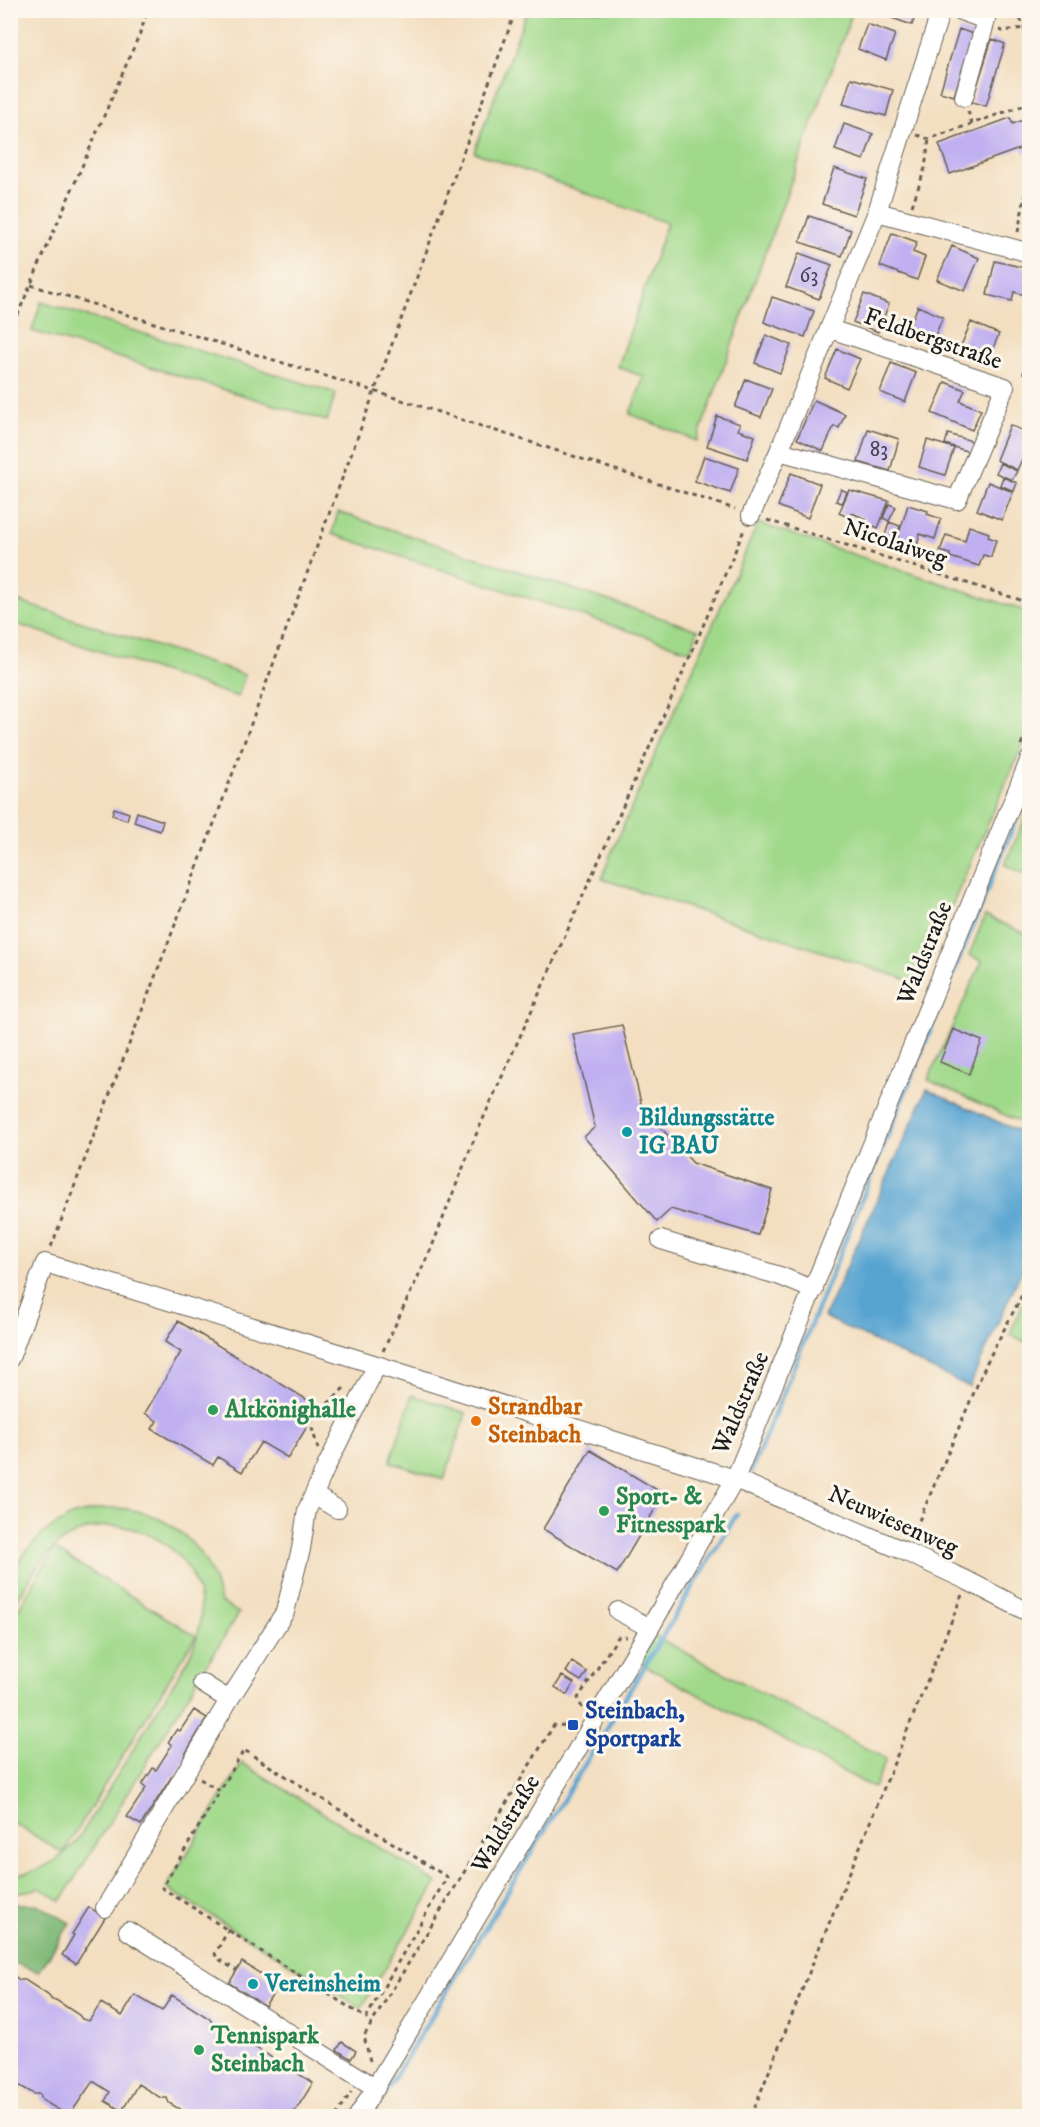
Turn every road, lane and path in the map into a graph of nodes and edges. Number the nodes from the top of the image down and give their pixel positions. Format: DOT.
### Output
graph roads {
  1 [pos="148,10"];
  2 [pos="516,10"];
  3 [pos="941,10"];
  4 [pos="958,10"];
  5 [pos="1017,10"];
  6 [pos="984,25"];
  7 [pos="1024,28"];
  8 [pos="1029,43"];
  9 [pos="964,98"];
  10 [pos="1029,103"];
  11 [pos="903,132"];
  12 [pos="929,139"];
  13 [pos="1029,185"];
  14 [pos="877,212"];
  15 [pos="908,220"];
  16 [pos="1022,250"];
  17 [pos="31,285"];
  18 [pos="830,329"];
  19 [pos="10,332"];
  20 [pos="374,391"];
  21 [pos="779,451"];
  22 [pos="751,514"];
  23 [pos="1029,603"];
  24 [pos="1029,759"];
  25 [pos="661,1240"];
  26 [pos="45,1263"];
  27 [pos="1029,1280"];
  28 [pos="814,1290"];
  29 [pos="10,1358"];
  30 [pos="377,1365"];
  31 [pos="350,1383"];
  32 [pos="310,1421"];
  33 [pos="735,1479"];
  34 [pos="314,1495"];
  35 [pos="337,1509"];
  36 [pos="904,1551"];
  37 [pos="968,1581"];
  38 [pos="618,1611"];
  39 [pos="1029,1613"];
  40 [pos="650,1628"];
  41 [pos="633,1638"];
  42 [pos="202,1683"];
  43 [pos="229,1700"];
  44 [pos="584,1711"];
  45 [pos="574,1727"];
  46 [pos="187,1771"];
  47 [pos="220,1791"];
  48 [pos="105,1908"];
  49 [pos="229,1929"];
  50 [pos="128,1931"];
  51 [pos="237,1971"];
  52 [pos="377,2087"];
  53 [pos="358,2116"];
  54 [pos="751,2116"];
  1 -- 17 [label="path"];
  2 -- 20 [label="path"];
  3 -- 11 [label="street, Feldbergstraße"];
  4 -- 6 [label="street"];
  5 -- 7 [label="path"];
  6 -- 7 [label="path"];
  6 -- 9 [label="street"];
  7 -- 8 [label="path"];
  10 -- 12 [label="path"];
  11 -- 12 [label="path"];
  11 -- 14 [label="street, Feldbergstraße"];
  12 -- 15 [label="path"];
  13 -- 16 [label="path"];
  14 -- 15 [label="street"];
  14 -- 18 [label="street, Feldbergstraße"];
  15 -- 16 [label="street"];
  17 -- 19 [label="path"];
  17 -- 20 [label="path, Nicolaiweg"];
  18 -- 21 [label="street, Feldbergstraße"];
  18 -- 21 [label="street, Feldbergstraße"];
  20 -- 22 [label="path, Nicolaiweg"];
  20 -- 26 [label="path"];
  21 -- 22 [label="street, Feldbergstraße"];
  22 -- 23 [label="path, Nicolaiweg"];
  22 -- 30 [label="path"];
  24 -- 28 [label="street, Waldstraße"];
  25 -- 28 [label="street"];
  26 -- 29 [label="street"];
  26 -- 30 [label="street, Neuwiesenweg"];
  27 -- 36 [label="path"];
  28 -- 33 [label="street, Waldstraße"];
  30 -- 33 [label="street, Neuwiesenweg"];
  30 -- 34 [label="street"];
  31 -- 32 [label="path"];
  33 -- 36 [label="street, Neuwiesenweg"];
  33 -- 40 [label="street, Waldstraße"];
  34 -- 35 [label="street"];
  34 -- 43 [label="street"];
  36 -- 37 [label="street, Neuwiesenweg"];
  37 -- 39 [label="street, Neuwiesenweg"];
  37 -- 54 [label="path"];
  38 -- 40 [label="street"];
  40 -- 52 [label="street, Waldstraße"];
  41 -- 44 [label="path"];
  42 -- 43 [label="street"];
  43 -- 46 [label="street"];
  45 -- 52 [label="path"];
  46 -- 47 [label="path"];
  46 -- 48 [label="street"];
  47 -- 49 [label="path"];
  47 -- 49 [label="path"];
  49 -- 51 [label="path"];
  50 -- 52 [label="street"];
  52 -- 53 [label="street, Waldstraße"];
}
